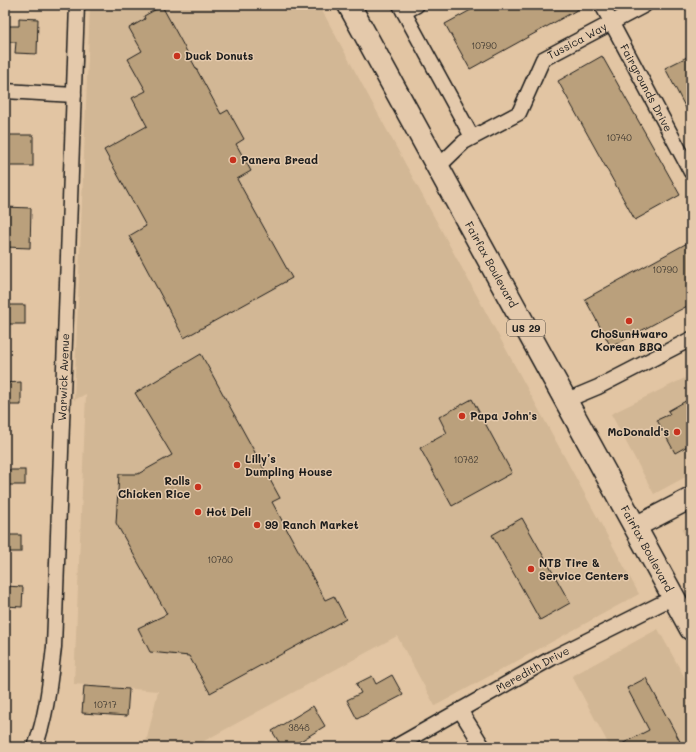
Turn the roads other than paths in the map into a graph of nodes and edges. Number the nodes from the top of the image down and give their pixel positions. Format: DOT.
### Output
graph roads {
  1 [pos="77,5"];
  2 [pos="349,5"];
  3 [pos="417,5"];
  4 [pos="602,5"];
  5 [pos="645,5"];
  6 [pos="402,8"];
  7 [pos="611,23"];
  8 [pos="5,91"];
  9 [pos="74,95"];
  10 [pos="472,137"];
  11 [pos="438,167"];
  12 [pos="691,172"];
  13 [pos="691,339"];
  14 [pos="567,400"];
  15 [pos="691,498"];
  16 [pos="635,527"];
  17 [pos="674,597"];
  18 [pos="691,629"];
  19 [pos="460,710"];
  20 [pos="35,747"];
  21 [pos="394,747"];
  22 [pos="483,747"];
  1 -- 9 [label="street, Warwick Avenue"];
  2 -- 11 [label="main road, Fairfax Boulevard / US 29"];
  3 -- 6 [label="street"];
  4 -- 7 [label="street, Fairgrounds Drive"];
  5 -- 7 [label="street, Tussica Way"];
  6 -- 10 [label="street"];
  7 -- 10 [label="street, Tussica Way"];
  7 -- 12 [label="street, Fairgrounds Drive"];
  8 -- 9 [label="street"];
  9 -- 20 [label="street, Warwick Avenue"];
  10 -- 11 [label="street, Tussica Way"];
  11 -- 14 [label="main road, Fairfax Boulevard / US 29"];
  13 -- 14 [label="street"];
  14 -- 16 [label="main road, Fairfax Boulevard / US 29"];
  15 -- 16 [label="street"];
  16 -- 17 [label="main road, Fairfax Boulevard / US 29"];
  17 -- 18 [label="main road, Fairfax Boulevard / US 29"];
  17 -- 19 [label="street, Meredith Drive"];
  19 -- 21 [label="street, Meredith Drive"];
  19 -- 22 [label="street"];
}
